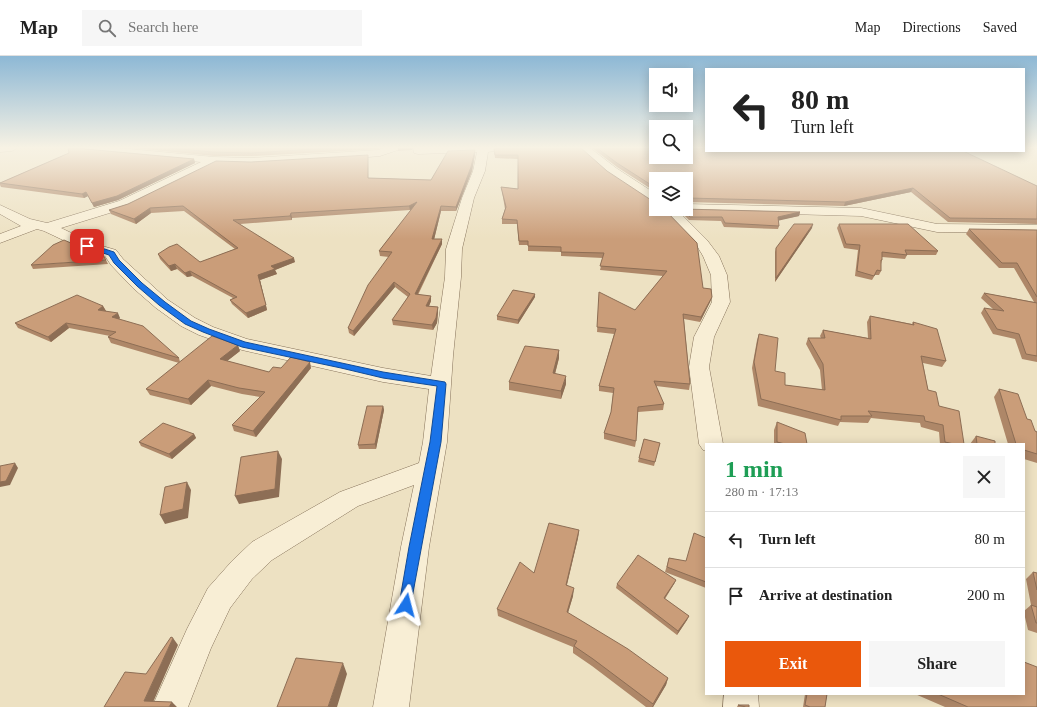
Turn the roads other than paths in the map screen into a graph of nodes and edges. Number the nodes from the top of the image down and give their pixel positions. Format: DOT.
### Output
graph roads {
  1 [pos="176,178"];
  2 [pos="476,178"];
  3 [pos="623,178"];
  4 [pos="649,195"];
  5 [pos="693,208"];
  6 [pos="2,212"];
  7 [pos="675,216"];
  8 [pos="41,226"];
  9 [pos="1037,229"];
  10 [pos="0,240"];
  11 [pos="442,384"];
  12 [pos="711,443"];
  13 [pos="431,468"];
  14 [pos="741,695"];
  15 [pos="170,707"];
  16 [pos="391,707"];
  17 [pos="741,707"];
  1 -- 8 [label="street"];
  2 -- 11 [label="street"];
  3 -- 4 [label="street"];
  5 -- 9 [label="street"];
  6 -- 8 [label="street"];
  7 -- 12 [label="street"];
  8 -- 10 [label="street"];
  8 -- 11 [label="street"];
  11 -- 13 [label="street"];
  13 -- 15 [label="street"];
  13 -- 16 [label="street"];
  14 -- 17 [label="street"];
}
